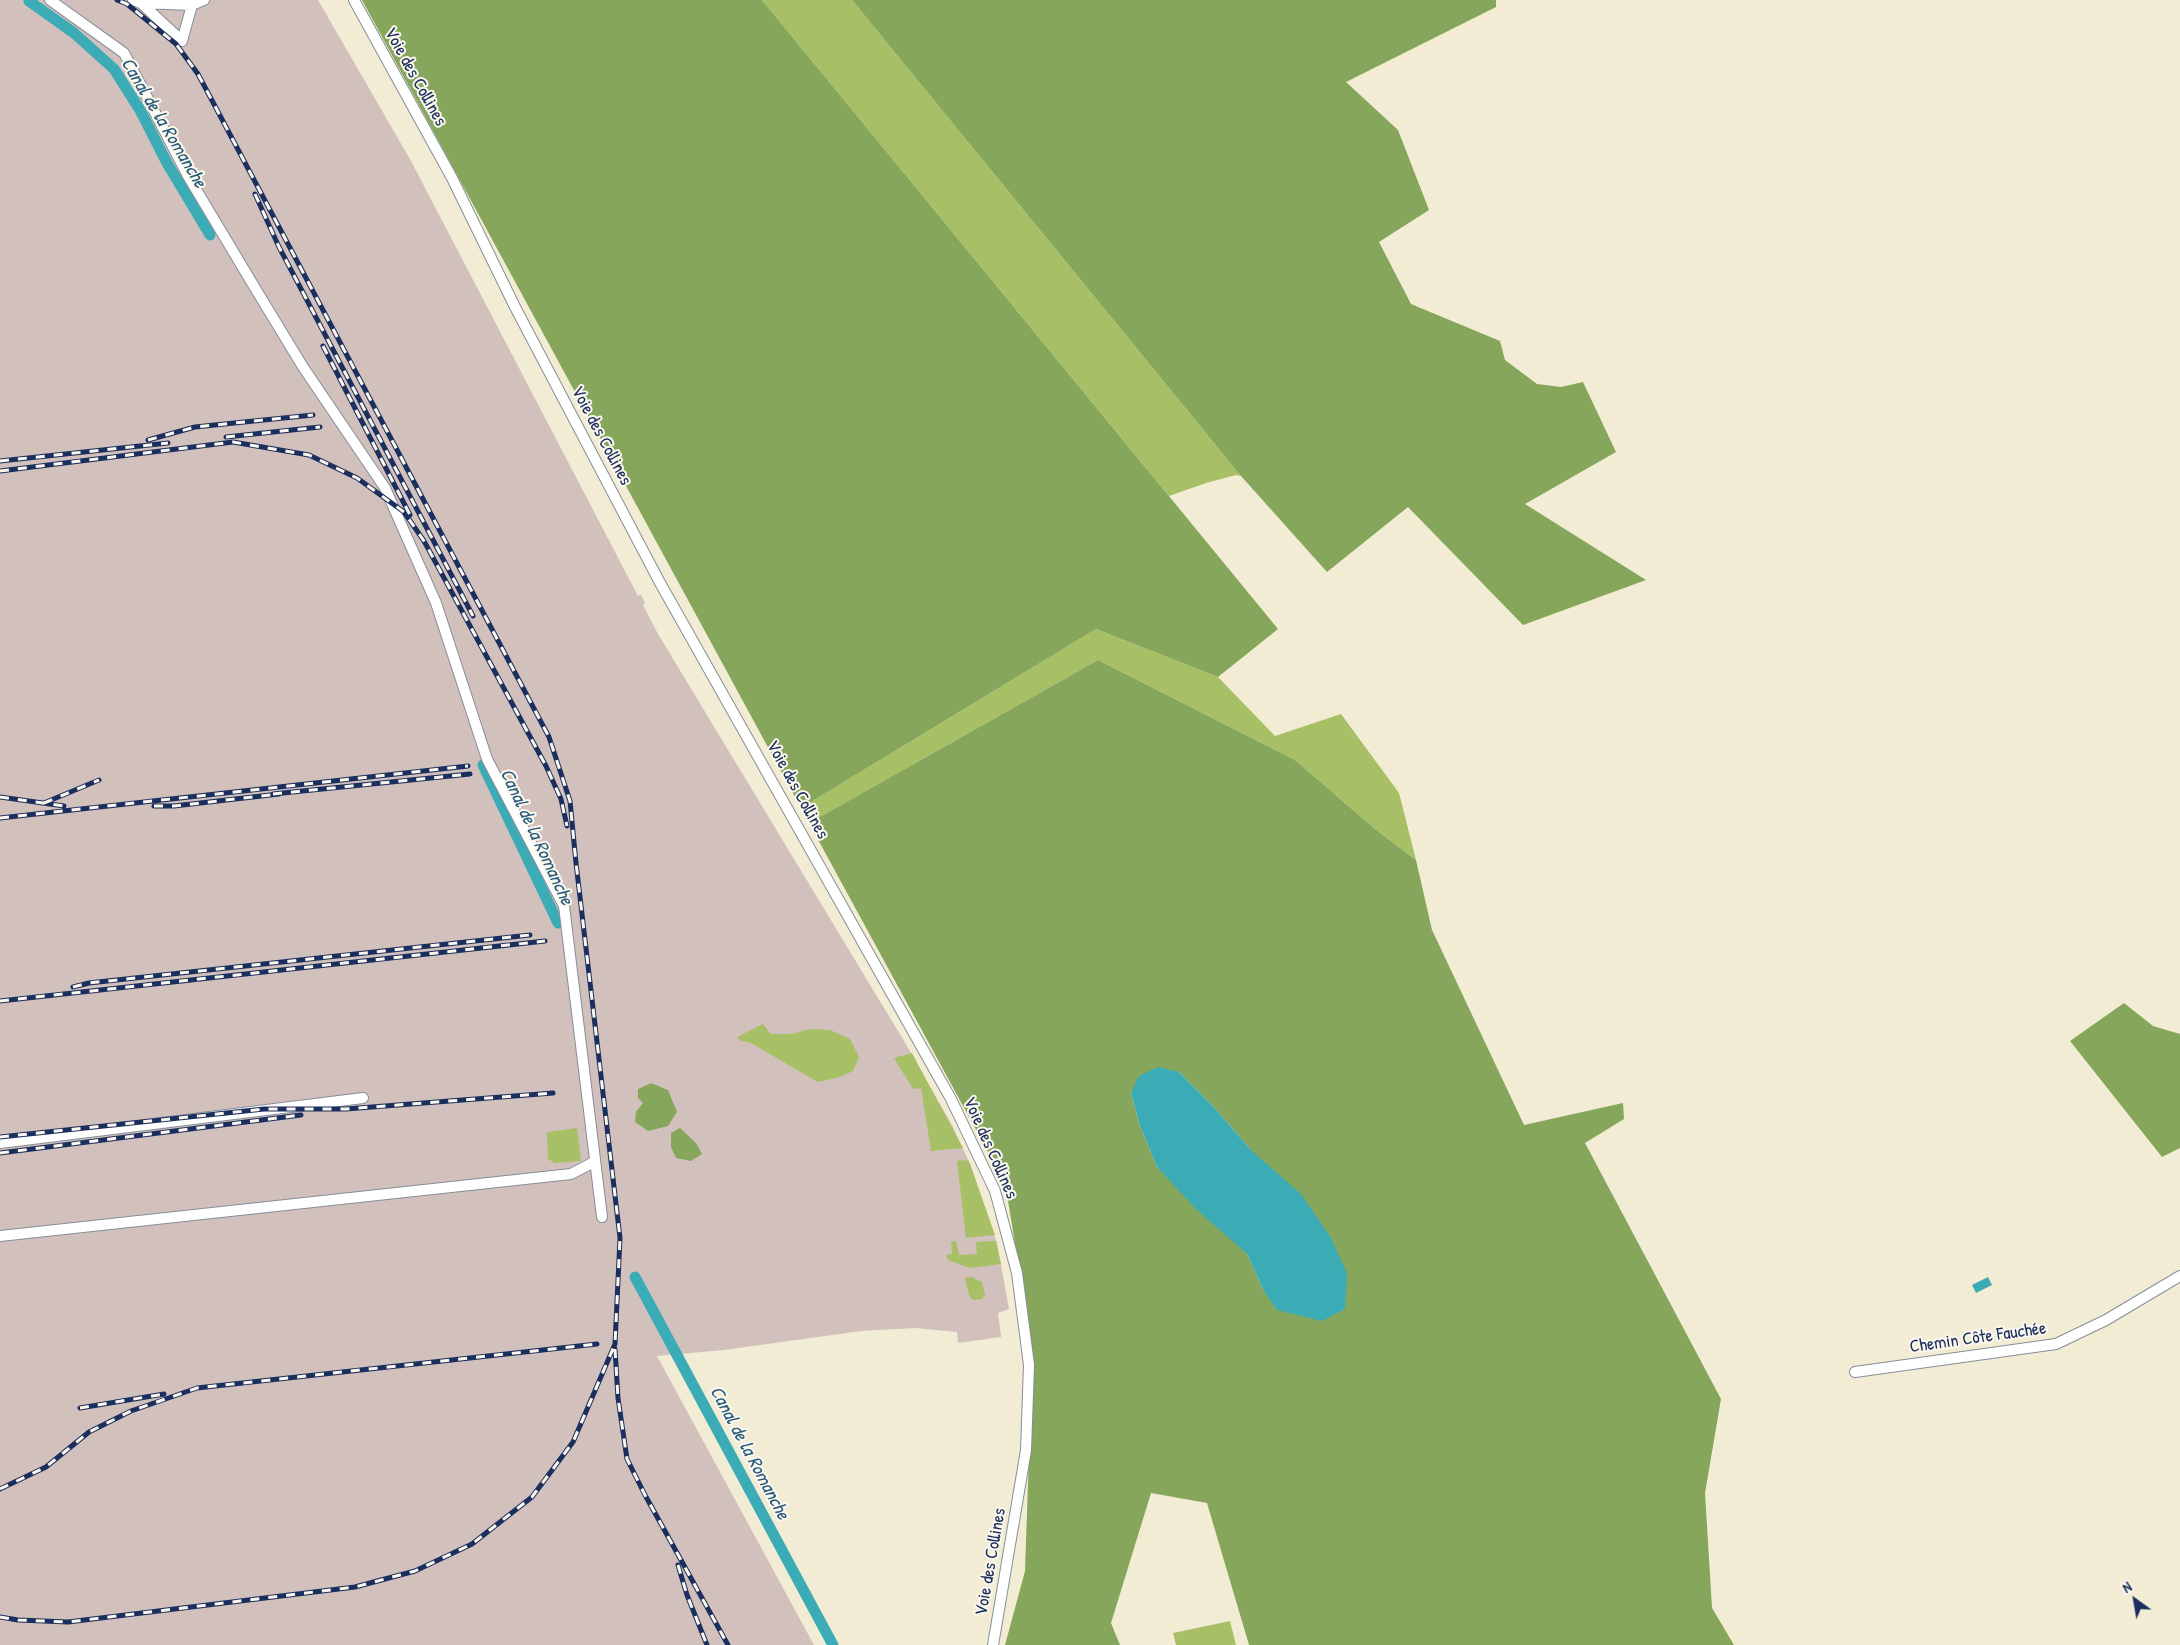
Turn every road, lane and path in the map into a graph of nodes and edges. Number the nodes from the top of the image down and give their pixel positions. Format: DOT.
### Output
graph roads {
  1 [pos="50,0"];
  2 [pos="204,0"];
  3 [pos="354,0"];
  4 [pos="137,2"];
  5 [pos="192,5"];
  6 [pos="363,1098"];
  7 [pos="0,1143"];
  8 [pos="594,1162"];
  9 [pos="602,1217"];
  10 [pos="0,1236"];
  11 [pos="2180,1276"];
  12 [pos="1855,1372"];
  13 [pos="993,1645"];
  1 -- 8 [label="street"];
  2 -- 5 [label="street"];
  3 -- 13 [label="street, Voie des Collines"];
  4 -- 5 [label="street"];
  4 -- 5 [label="street"];
  6 -- 7 [label="street"];
  8 -- 9 [label="street"];
  8 -- 10 [label="street"];
  11 -- 12 [label="street, Chemin Côte Fauchée"];
}
